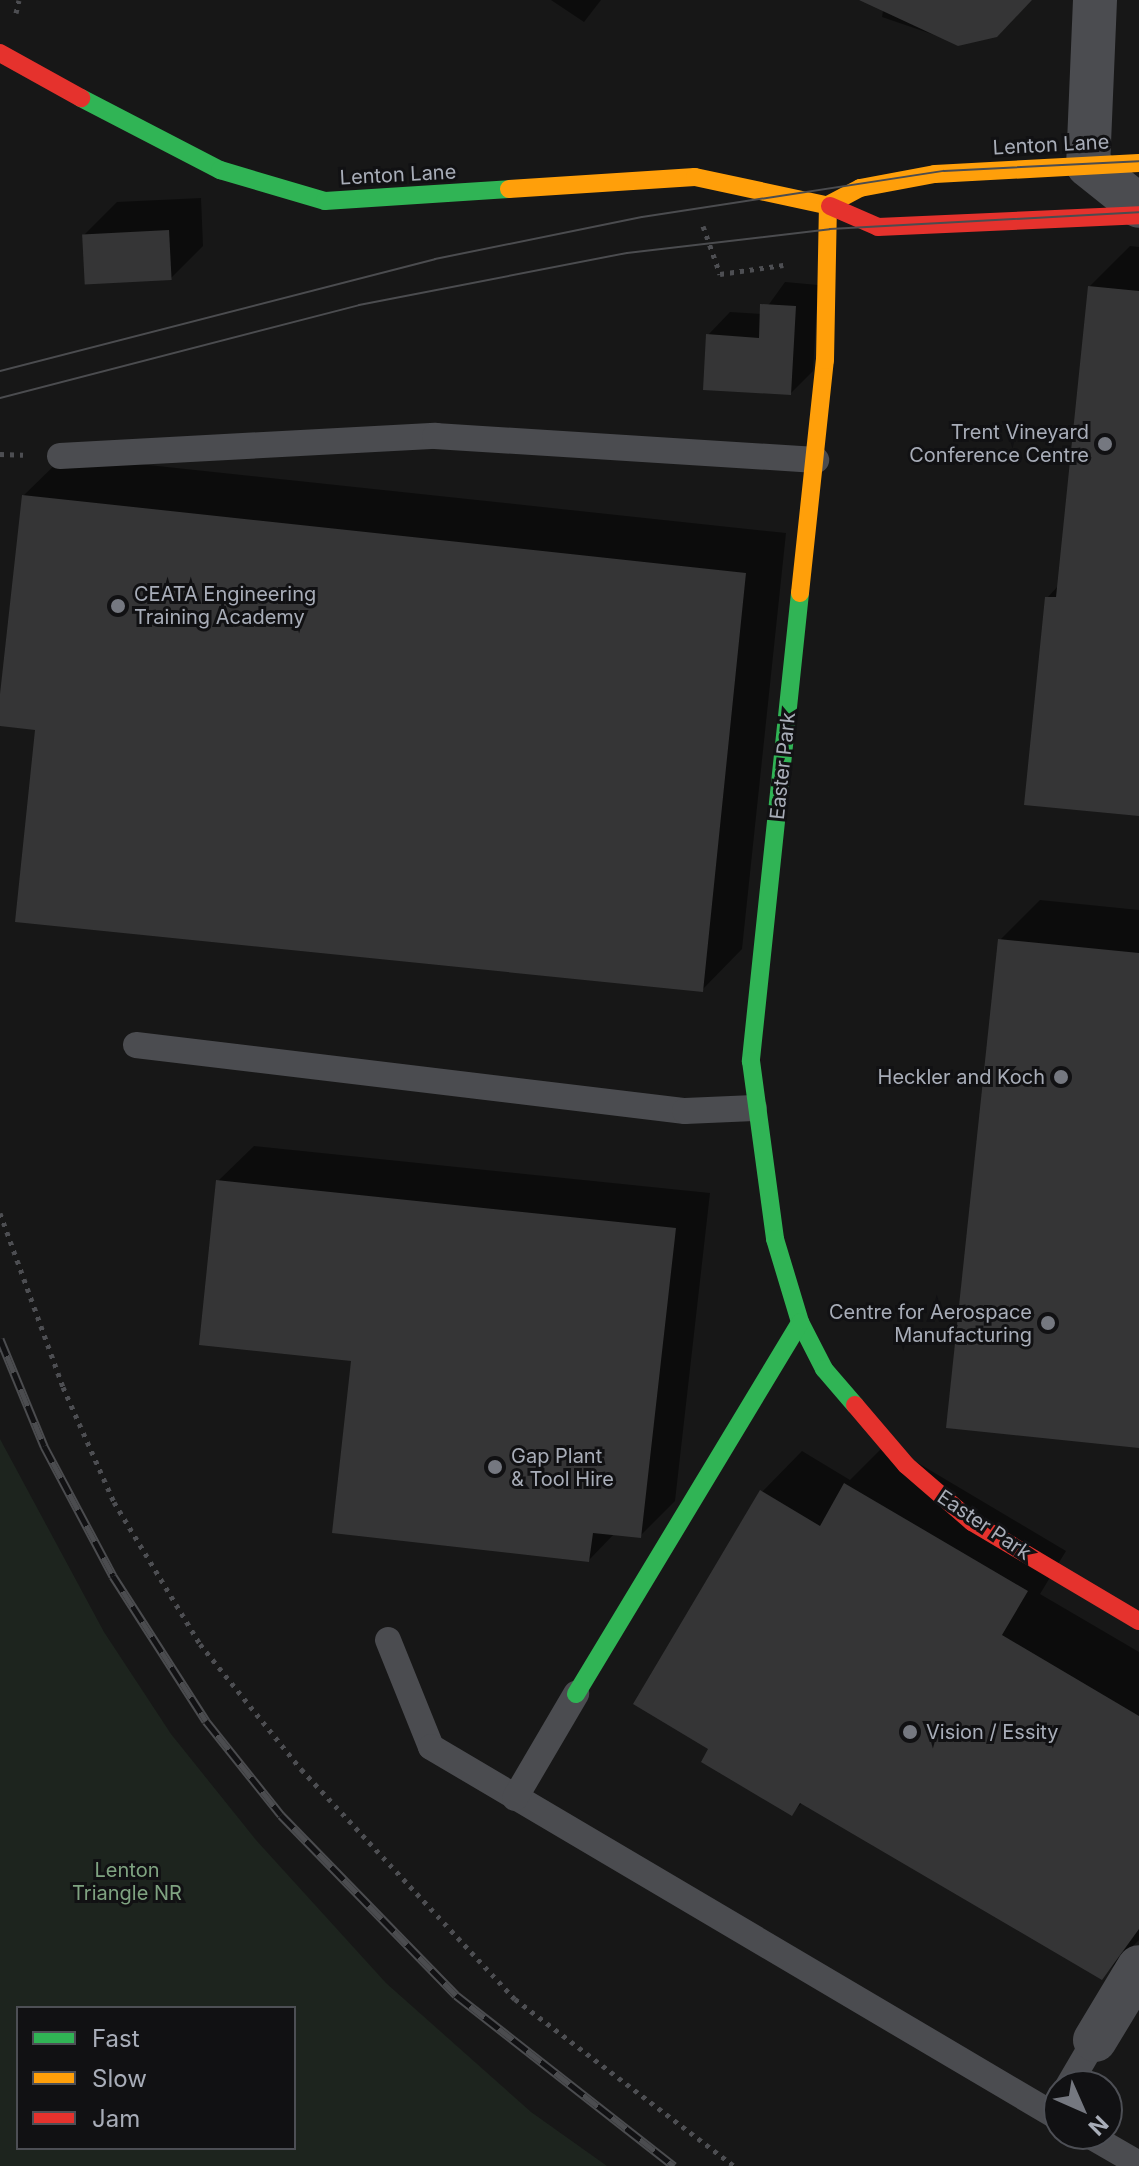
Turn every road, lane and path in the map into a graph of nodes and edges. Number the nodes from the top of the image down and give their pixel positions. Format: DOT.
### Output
graph roads {
  1 [pos="1095,0"];
  2 [pos="0,53"];
  3 [pos="1139,163"];
  4 [pos="1088,165"];
  5 [pos="828,205"];
  6 [pos="1139,206"];
  7 [pos="1139,215"];
  8 [pos="60,456"];
  9 [pos="816,460"];
  10 [pos="136,1045"];
  11 [pos="754,1108"];
  12 [pos="0,1213"];
  13 [pos="800,1322"];
  14 [pos="1139,1621"];
  15 [pos="388,1640"];
  16 [pos="576,1694"];
  17 [pos="515,1798"];
  18 [pos="1139,1967"];
  19 [pos="1095,2040"];
  20 [pos="1077,2070"];
  21 [pos="1043,2103"];
  22 [pos="1115,2150"];
  23 [pos="1139,2164"];
  24 [pos="734,2166"];
  1 -- 4 [label="street"];
  2 -- 5 [label="street, Lenton Lane, bridge"];
  3 -- 4 [label="street, Lenton Lane"];
  4 -- 5 [label="street, Lenton Lane"];
  4 -- 6 [label="street"];
  5 -- 7 [label="street, Lenton Lane"];
  5 -- 9 [label="street, Easter Park"];
  8 -- 9 [label="lane"];
  9 -- 11 [label="street, Easter Park"];
  10 -- 11 [label="lane"];
  11 -- 13 [label="street, Easter Park"];
  12 -- 24 [label="path"];
  13 -- 14 [label="street, Easter Park"];
  13 -- 16 [label="street"];
  15 -- 17 [label="lane"];
  16 -- 17 [label="lane"];
  17 -- 21 [label="lane"];
  18 -- 19 [label="street"];
  19 -- 20 [label="lane"];
  22 -- 23 [label="lane"];
}
